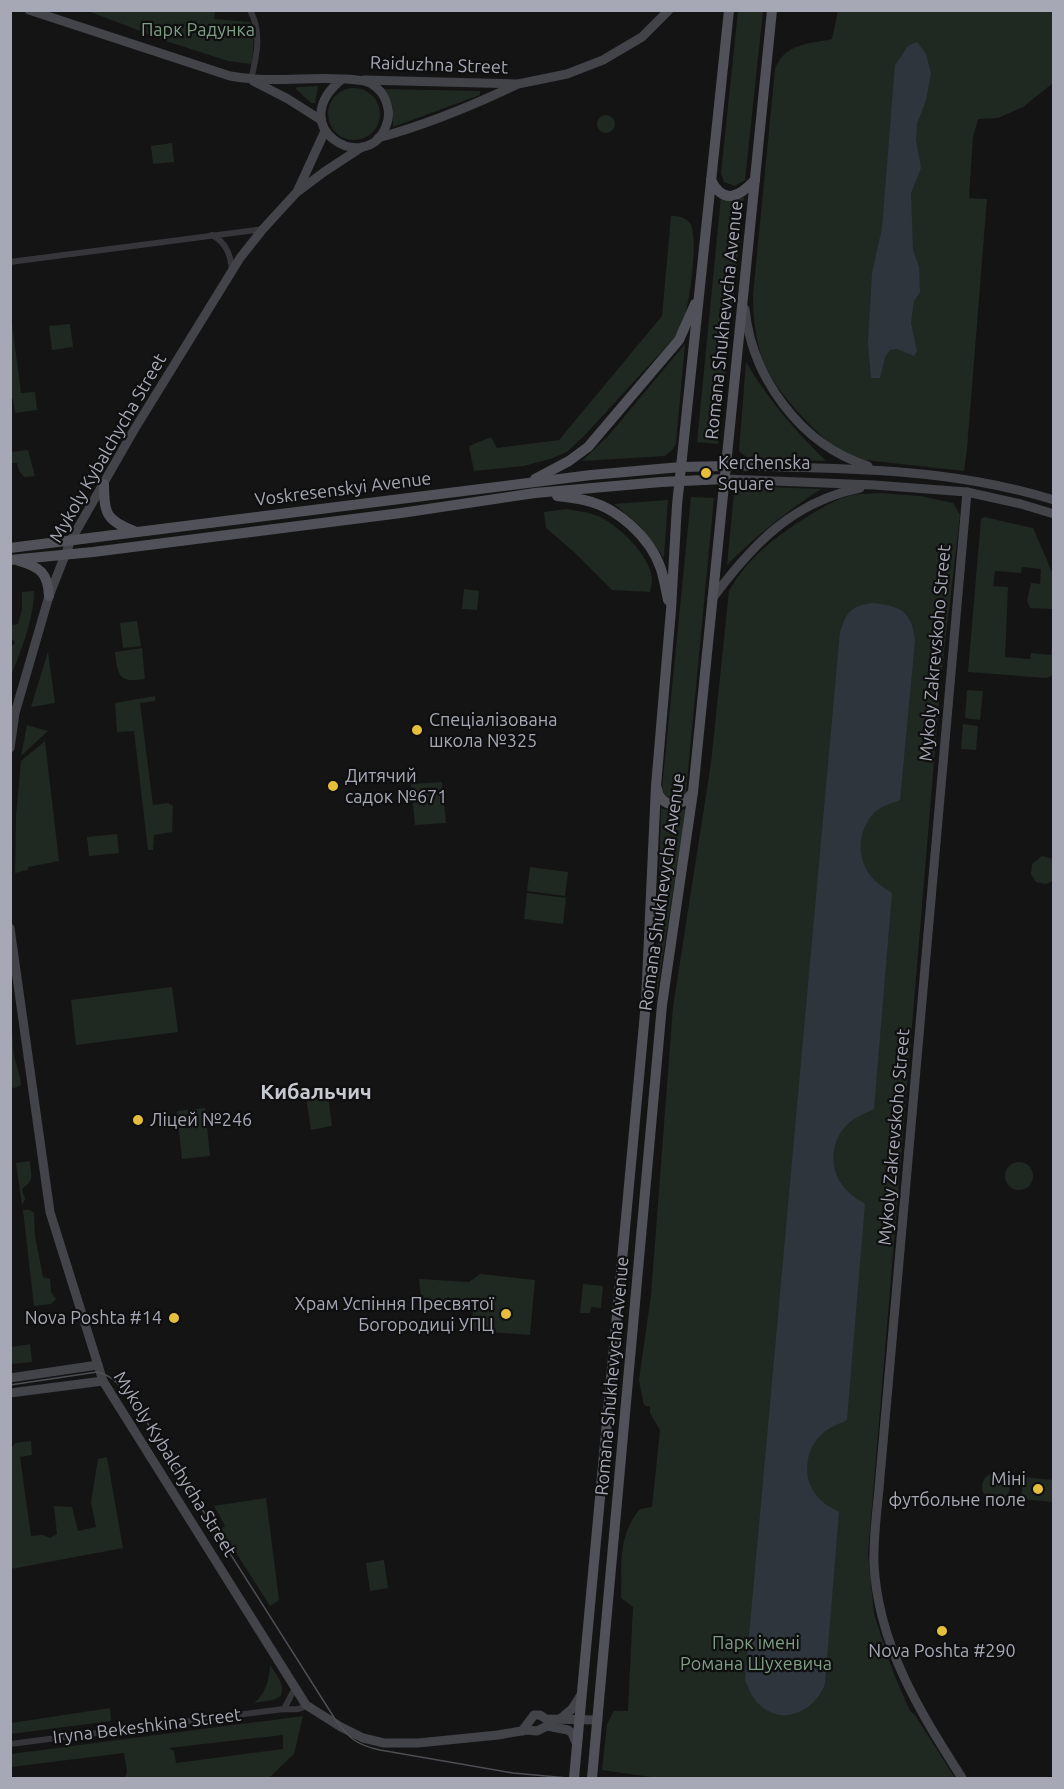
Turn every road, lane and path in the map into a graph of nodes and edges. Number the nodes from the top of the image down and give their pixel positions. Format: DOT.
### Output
graph roads {
  1 [pos="29,10"];
  2 [pos="250,10"];
  3 [pos="669,10"];
  4 [pos="772,10"];
  5 [pos="728,12"];
  6 [pos="251,80"];
  7 [pos="342,80"];
  8 [pos="359,80"];
  9 [pos="518,84"];
  10 [pos="321,120"];
  11 [pos="325,131"];
  12 [pos="378,138"];
  13 [pos="362,147"];
  14 [pos="711,180"];
  15 [pos="755,180"];
  16 [pos="296,194"];
  17 [pos="263,229"];
  18 [pos="212,235"];
  19 [pos="10,262"];
  20 [pos="232,272"];
  21 [pos="700,292"];
  22 [pos="743,294"];
  23 [pos="726,466"];
  24 [pos="681,467"];
  25 [pos="879,470"];
  26 [pos="725,479"];
  27 [pos="968,480"];
  28 [pos="680,481"];
  29 [pos="104,484"];
  30 [pos="524,484"];
  31 [pos="874,485"];
  32 [pos="967,492"];
  33 [pos="536,493"];
  34 [pos="1053,500"];
  35 [pos="1053,514"];
  36 [pos="134,531"];
  37 [pos="71,540"];
  38 [pos="10,548"];
  39 [pos="66,554"];
  40 [pos="12,560"];
  41 [pos="49,596"];
  42 [pos="712,599"];
  43 [pos="671,610"];
  44 [pos="10,748"];
  45 [pos="656,786"];
  46 [pos="693,792"];
  47 [pos="10,928"];
  48 [pos="98,1365"];
  49 [pos="10,1378"];
  50 [pos="103,1381"];
  51 [pos="10,1393"];
  52 [pos="295,1688"];
  53 [pos="583,1690"];
  54 [pos="290,1699"];
  55 [pos="306,1705"];
  56 [pos="284,1708"];
  57 [pos="295,1710"];
  58 [pos="560,1719"];
  59 [pos="529,1720"];
  60 [pos="581,1720"];
  61 [pos="598,1720"];
  62 [pos="544,1723"];
  63 [pos="533,1730"];
  64 [pos="522,1731"];
  65 [pos="10,1743"];
  66 [pos="578,1746"];
  67 [pos="574,1779"];
  68 [pos="592,1779"];
  69 [pos="962,1779"];
  1 -- 6 [label="street"];
  2 -- 6 [label="street"];
  3 -- 9 [label="street, Raiduzhna Street"];
  4 -- 15 [label="main road, Romana Shukhevycha Avenue"];
  5 -- 14 [label="main road, Romana Shukhevycha Avenue"];
  6 -- 7 [label="street"];
  6 -- 10 [label="street"];
  7 -- 8 [label="street"];
  7 -- 10 [label="street"];
  8 -- 9 [label="street, Raiduzhna Street"];
  8 -- 12 [label="street"];
  9 -- 12 [label="street, Raiduzhna Street"];
  10 -- 11 [label="street"];
  11 -- 13 [label="street"];
  11 -- 16 [label="street, Mykoly Kybalchycha Street"];
  12 -- 13 [label="street"];
  13 -- 16 [label="street, Mykoly Kybalchycha Street"];
  14 -- 15 [label="main road"];
  14 -- 21 [label="main road, Romana Shukhevycha Avenue"];
  15 -- 22 [label="main road, Romana Shukhevycha Avenue"];
  16 -- 17 [label="street, Mykoly Kybalchycha Street"];
  17 -- 18 [label="street"];
  17 -- 20 [label="street, Mykoly Kybalchycha Street"];
  18 -- 19 [label="street"];
  18 -- 20 [label="street"];
  20 -- 29 [label="street, Mykoly Kybalchycha Street"];
  21 -- 24 [label="main road, Romana Shukhevycha Avenue"];
  21 -- 30 [label="main road"];
  22 -- 23 [label="main road, Romana Shukhevycha Avenue"];
  22 -- 25 [label="street"];
  23 -- 24 [label="main road"];
  23 -- 25 [label="street"];
  23 -- 26 [label="main road, Romana Shukhevycha Avenue"];
  24 -- 28 [label="main road, Romana Shukhevycha Avenue"];
  24 -- 30 [label="main road, Voskresenskyi Avenue"];
  25 -- 27 [label="street"];
  26 -- 28 [label="main road"];
  26 -- 31 [label="street"];
  26 -- 42 [label="main road, Romana Shukhevycha Avenue"];
  27 -- 32 [label="street, Mykoly Zakrevskoho Street"];
  27 -- 34 [label="street"];
  28 -- 33 [label="main road, Voskresenskyi Avenue"];
  28 -- 43 [label="main road, Romana Shukhevycha Avenue"];
  29 -- 36 [label="main road"];
  29 -- 37 [label="street, Mykoly Kybalchycha Street"];
  30 -- 36 [label="main road, Voskresenskyi Avenue"];
  31 -- 32 [label="street"];
  31 -- 42 [label="street"];
  32 -- 35 [label="street"];
  32 -- 69 [label="street, Mykoly Zakrevskoho Street"];
  33 -- 39 [label="main road, Voskresenskyi Avenue"];
  33 -- 43 [label="main road"];
  36 -- 37 [label="main road, Voskresenskyi Avenue"];
  37 -- 38 [label="main road, Voskresenskyi Avenue"];
  37 -- 39 [label="street, Mykoly Kybalchycha Street"];
  39 -- 40 [label="main road, Voskresenskyi Avenue"];
  39 -- 41 [label="street, Mykoly Kybalchycha Street"];
  40 -- 41 [label="main road"];
  41 -- 44 [label="street, Mykoly Kybalchycha Street"];
  42 -- 46 [label="main road, Romana Shukhevycha Avenue"];
  43 -- 45 [label="main road, Romana Shukhevycha Avenue"];
  45 -- 46 [label="main road"];
  45 -- 53 [label="main road, Romana Shukhevycha Avenue"];
  46 -- 61 [label="main road, Romana Shukhevycha Avenue"];
  47 -- 48 [label="street, Mykoly Kybalchycha Street"];
  48 -- 49 [label="street"];
  48 -- 50 [label="street, Mykoly Kybalchycha Street"];
  50 -- 51 [label="street"];
  50 -- 52 [label="street, Mykoly Kybalchycha Street"];
  52 -- 54 [label="street"];
  52 -- 55 [label="street, Mykoly Kybalchycha Street"];
  53 -- 58 [label="street"];
  53 -- 60 [label="main road, Romana Shukhevycha Avenue"];
  54 -- 56 [label="street"];
  54 -- 57 [label="street"];
  55 -- 57 [label="street"];
  55 -- 64 [label="street, Mykoly Kybalchycha Street"];
  56 -- 57 [label="street, Iryna Bekeshkina Street"];
  56 -- 65 [label="street, Iryna Bekeshkina Street"];
  58 -- 60 [label="street"];
  58 -- 62 [label="street"];
  59 -- 62 [label="street"];
  59 -- 63 [label="street"];
  59 -- 64 [label="street"];
  60 -- 61 [label="street"];
  60 -- 66 [label="main road, Romana Shukhevycha Avenue"];
  61 -- 68 [label="main road, Romana Shukhevycha Avenue"];
  62 -- 63 [label="street"];
  62 -- 66 [label="street"];
  63 -- 64 [label="street, Mykoly Kybalchycha Street"];
  66 -- 67 [label="main road, Romana Shukhevycha Avenue"];
}
